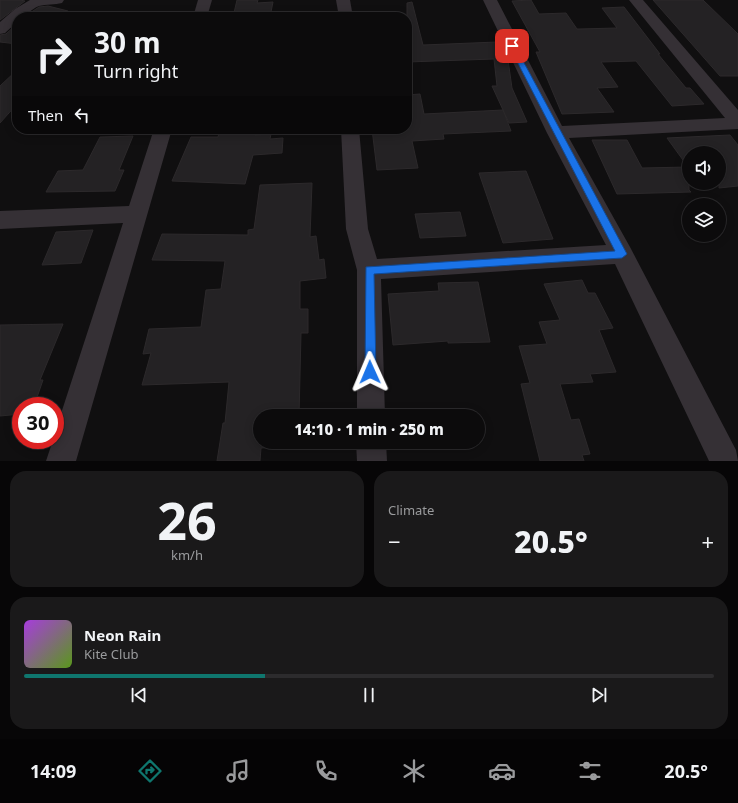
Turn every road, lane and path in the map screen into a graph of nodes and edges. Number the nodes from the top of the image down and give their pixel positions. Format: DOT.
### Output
graph roads {
  1 [pos="57,0"];
  2 [pos="205,0"];
  3 [pos="343,0"];
  4 [pos="490,0"];
  5 [pos="636,0"];
  6 [pos="38,1"];
  7 [pos="2,8"];
  8 [pos="20,12"];
  9 [pos="201,12"];
  10 [pos="345,12"];
  11 [pos="12,19"];
  12 [pos="0,30"];
  13 [pos="738,122"];
  14 [pos="556,133"];
  15 [pos="161,134"];
  16 [pos="350,134"];
  17 [pos="135,214"];
  18 [pos="0,220"];
  19 [pos="622,254"];
  20 [pos="370,270"];
  21 [pos="371,409"];
  22 [pos="371,449"];
  23 [pos="61,461"];
  24 [pos="372,461"];
  25 [pos="725,461"];
  1 -- 6 [label="street"];
  2 -- 9 [label="street"];
  3 -- 10 [label="street"];
  4 -- 14 [label="street"];
  5 -- 13 [label="street"];
  6 -- 8 [label="street"];
  7 -- 8 [label="street"];
  11 -- 12 [label="street"];
  13 -- 14 [label="street"];
  14 -- 19 [label="street"];
  15 -- 17 [label="street"];
  16 -- 20 [label="street"];
  17 -- 18 [label="street"];
  17 -- 23 [label="street"];
  19 -- 20 [label="street"];
  19 -- 25 [label="street"];
  20 -- 21 [label="street"];
  22 -- 24 [label="street"];
}
